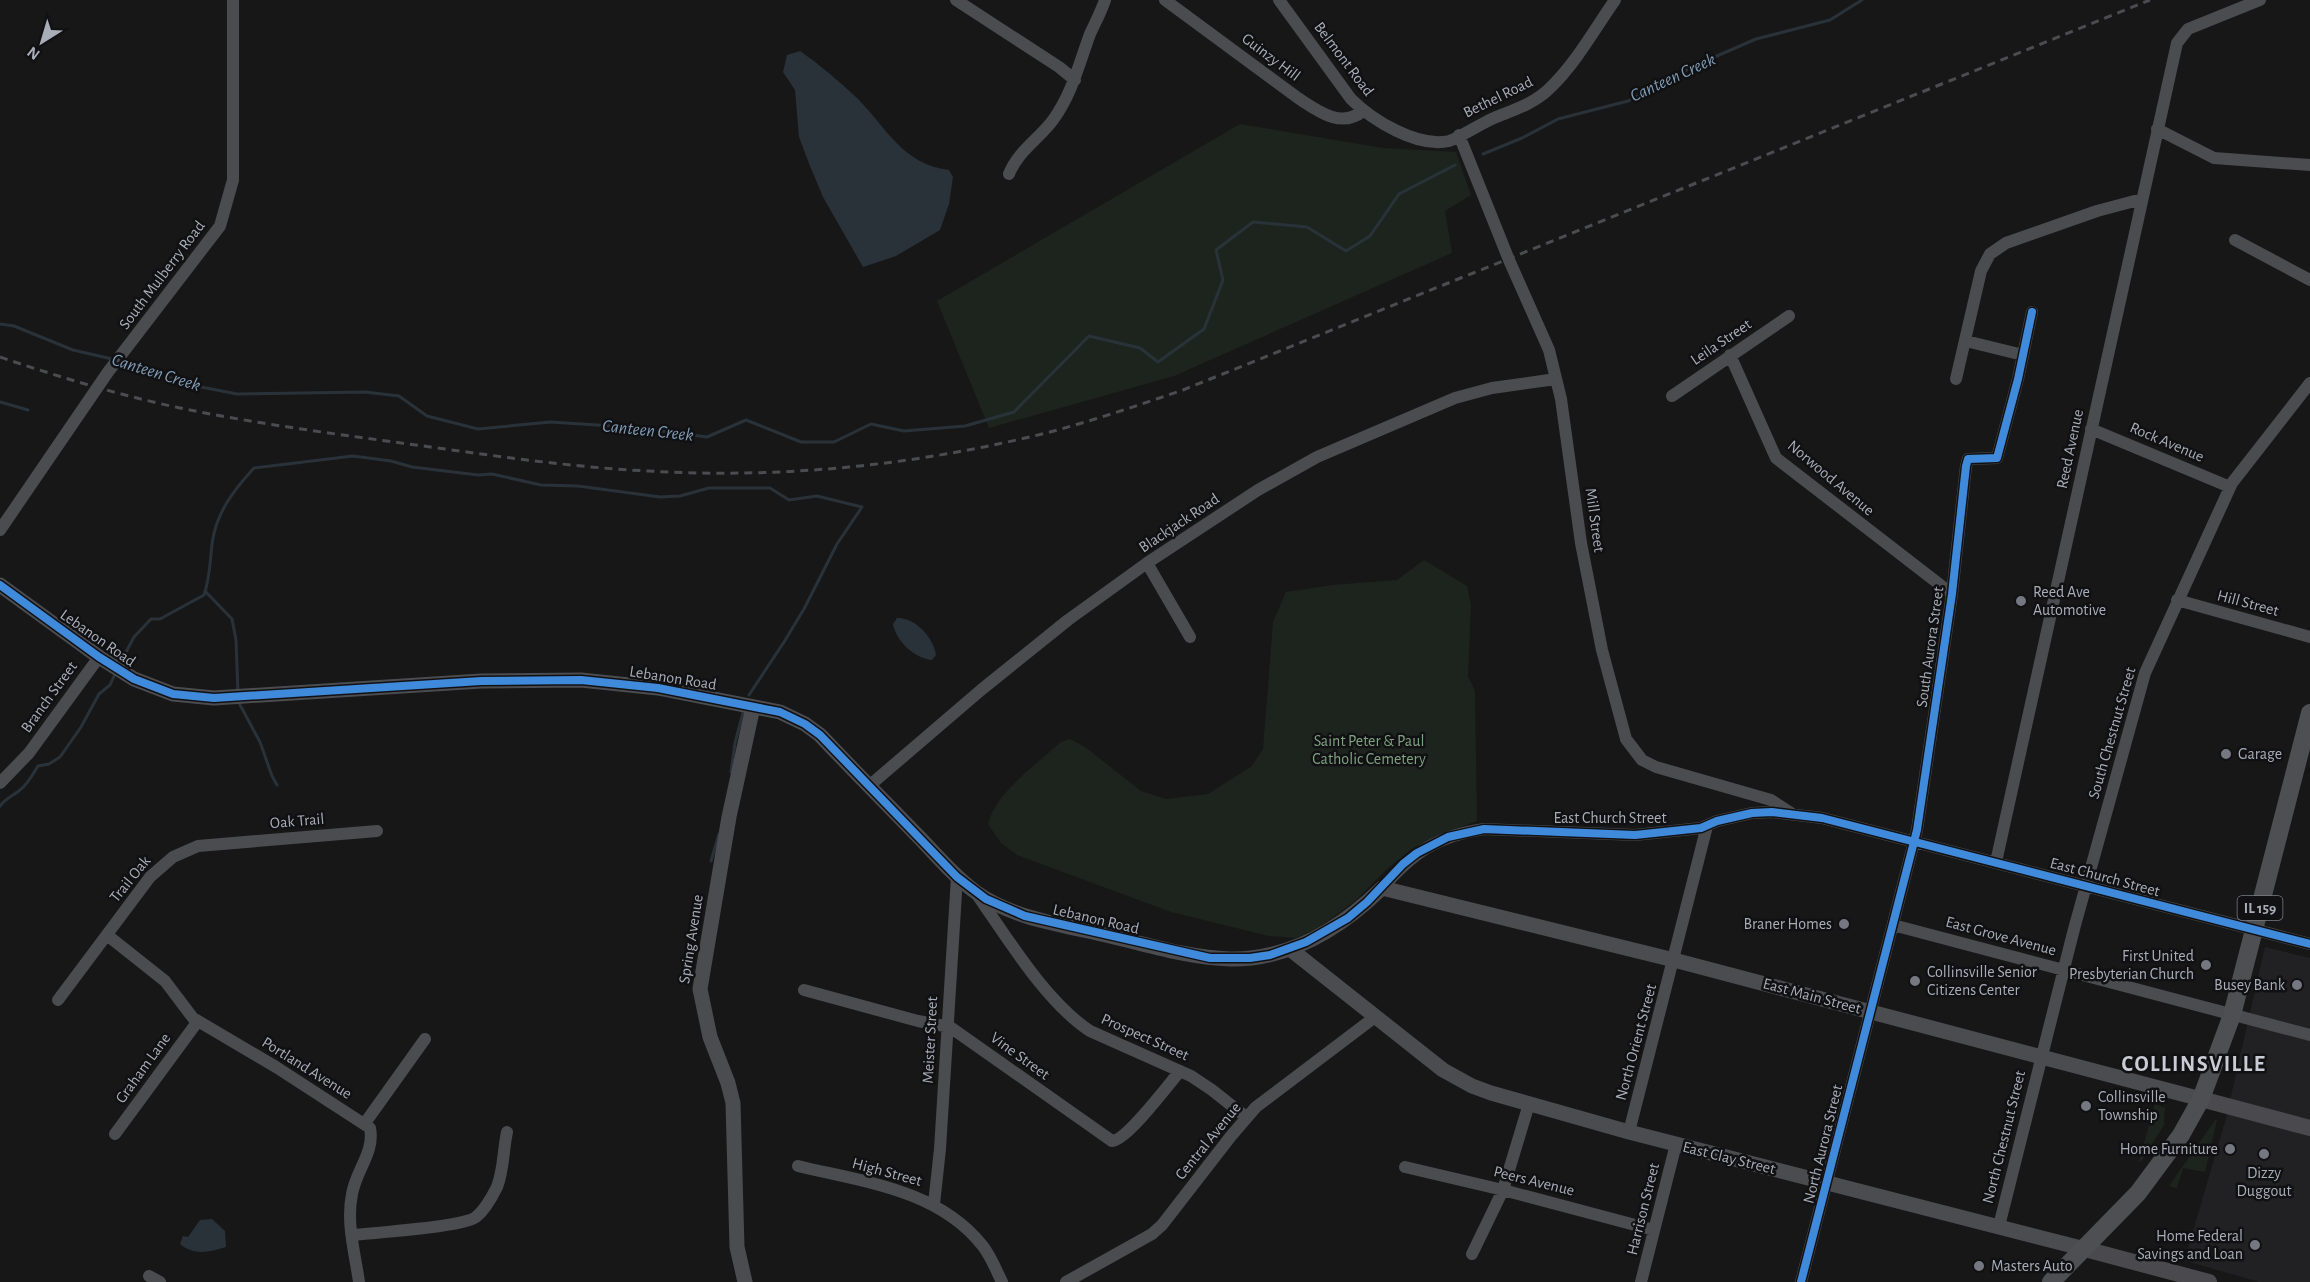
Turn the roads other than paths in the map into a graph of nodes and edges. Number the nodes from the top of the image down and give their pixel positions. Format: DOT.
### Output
graph roads {
  1 [pos="233,0"];
  2 [pos="956,0"];
  3 [pos="1105,0"];
  4 [pos="1165,0"];
  5 [pos="1279,0"];
  6 [pos="1615,0"];
  7 [pos="2260,0"];
  8 [pos="1075,80"];
  9 [pos="1363,111"];
  10 [pos="2157,129"];
  11 [pos="1459,135"];
  12 [pos="2310,165"];
  13 [pos="1008,174"];
  14 [pos="2142,199"];
  15 [pos="2235,240"];
  16 [pos="2310,280"];
  17 [pos="2032,312"];
  18 [pos="1789,316"];
  19 [pos="1966,342"];
  20 [pos="2023,355"];
  21 [pos="1730,356"];
  22 [pos="1556,379"];
  23 [pos="1956,379"];
  24 [pos="2310,383"];
  25 [pos="1672,396"];
  26 [pos="2091,429"];
  27 [pos="2230,487"];
  28 [pos="0,530"];
  29 [pos="1147,563"];
  30 [pos="0,585"];
  31 [pos="1952,594"];
  32 [pos="2177,600"];
  33 [pos="1190,637"];
  34 [pos="2310,637"];
  35 [pos="99,657"];
  36 [pos="753,706"];
  37 [pos="2310,713"];
  38 [pos="0,783"];
  39 [pos="869,786"];
  40 [pos="1792,814"];
  41 [pos="1707,826"];
  42 [pos="377,831"];
  43 [pos="1914,840"];
  44 [pos="220,844"];
  45 [pos="1996,862"];
  46 [pos="957,877"];
  47 [pos="2086,886"];
  48 [pos="1382,888"];
  49 [pos="975,891"];
  50 [pos="1893,925"];
  51 [pos="2254,930"];
  52 [pos="107,935"];
  53 [pos="2310,944"];
  54 [pos="1290,949"];
  55 [pos="1674,960"];
  56 [pos="2064,969"];
  57 [pos="804,990"];
  58 [pos="58,1000"];
  59 [pos="1870,1012"];
  60 [pos="2232,1015"];
  61 [pos="1375,1017"];
  62 [pos="198,1021"];
  63 [pos="947,1026"];
  64 [pos="2310,1035"];
  65 [pos="425,1040"];
  66 [pos="2041,1057"];
  67 [pos="1180,1071"];
  68 [pos="2201,1099"];
  69 [pos="1529,1104"];
  70 [pos="1246,1117"];
  71 [pos="365,1123"];
  72 [pos="2310,1128"];
  73 [pos="507,1132"];
  74 [pos="1629,1132"];
  75 [pos="115,1134"];
  76 [pos="1676,1144"];
  77 [pos="798,1166"];
  78 [pos="1405,1167"];
  79 [pos="1827,1182"];
  80 [pos="1503,1190"];
  81 [pos="934,1204"];
  82 [pos="1999,1226"];
  83 [pos="1654,1230"];
  84 [pos="352,1235"];
  85 [pos="2085,1249"];
  86 [pos="1472,1254"];
  87 [pos="2166,1276"];
  88 [pos="359,1282"];
  89 [pos="745,1282"];
  90 [pos="1002,1282"];
  91 [pos="1065,1282"];
  92 [pos="1641,1282"];
  93 [pos="1801,1282"];
  94 [pos="2051,1282"];
  95 [pos="2210,1282"];
  1 -- 28 [label="street, South Mulberry Road"];
  2 -- 8 [label="street"];
  3 -- 8 [label="street"];
  4 -- 9 [label="street, Guinzy Hill"];
  5 -- 9 [label="street, Belmont Road"];
  6 -- 11 [label="street, Bethel Road"];
  7 -- 10 [label="street, Reed Avenue"];
  8 -- 13 [label="street"];
  9 -- 11 [label="street, Belmont Road"];
  10 -- 12 [label="street"];
  10 -- 14 [label="street, Reed Avenue"];
  11 -- 22 [label="street, Mill Street"];
  14 -- 19 [label="street"];
  14 -- 26 [label="street, Reed Avenue"];
  15 -- 16 [label="street"];
  17 -- 20 [label="street, South Aurora Street"];
  18 -- 21 [label="street, Leila Street"];
  19 -- 20 [label="street"];
  19 -- 23 [label="street"];
  20 -- 31 [label="street, South Aurora Street"];
  21 -- 25 [label="street, Leila Street"];
  21 -- 31 [label="street, Norwood Avenue"];
  22 -- 29 [label="street, Blackjack Road"];
  22 -- 40 [label="street, Mill Street"];
  24 -- 27 [label="street, South Chestnut Street"];
  26 -- 27 [label="street, Rock Avenue"];
  26 -- 45 [label="street, Reed Avenue"];
  27 -- 32 [label="street, South Chestnut Street"];
  29 -- 33 [label="street"];
  29 -- 39 [label="street, Blackjack Road"];
  30 -- 35 [label="street, Lebanon Road"];
  31 -- 43 [label="street, South Aurora Street"];
  32 -- 34 [label="street, Hill Street"];
  32 -- 47 [label="street, South Chestnut Street"];
  35 -- 36 [label="street, Lebanon Road"];
  35 -- 38 [label="street, Branch Street"];
  36 -- 39 [label="street, Lebanon Road"];
  36 -- 89 [label="street, Spring Avenue"];
  37 -- 51 [label="main road, IL 159"];
  39 -- 46 [label="street, Lebanon Road"];
  40 -- 41 [label="street, East Church Street"];
  40 -- 43 [label="street, East Church Street"];
  41 -- 48 [label="street, East Church Street"];
  41 -- 55 [label="street, North Orient Street"];
  42 -- 44 [label="street, Oak Trail"];
  43 -- 45 [label="street, East Church Street"];
  43 -- 50 [label="street, South Aurora Street"];
  44 -- 52 [label="street, Trail Oak"];
  45 -- 47 [label="street, East Church Street"];
  46 -- 49 [label="street, Lebanon Road"];
  46 -- 63 [label="street, Meister Street"];
  47 -- 51 [label="street, East Church Street"];
  47 -- 56 [label="street, South Chestnut Street"];
  48 -- 54 [label="street, East Church Street"];
  48 -- 55 [label="street, East Main Street"];
  49 -- 54 [label="street, Lebanon Road"];
  49 -- 67 [label="street, Prospect Street"];
  50 -- 56 [label="street, East Grove Avenue"];
  50 -- 59 [label="street, South Aurora Street"];
  51 -- 53 [label="street, East Church Street"];
  51 -- 60 [label="main road, IL 159"];
  52 -- 58 [label="street"];
  52 -- 62 [label="street, Portland Avenue"];
  54 -- 61 [label="street, East Clay Street"];
  55 -- 59 [label="street, East Main Street"];
  55 -- 74 [label="street, North Orient Street"];
  56 -- 60 [label="street, East Grove Avenue"];
  56 -- 66 [label="street, South Chestnut Street"];
  57 -- 63 [label="street, Vine Street"];
  59 -- 66 [label="street, East Main Street"];
  59 -- 79 [label="street, North Aurora Street"];
  60 -- 64 [label="street, East Grove Avenue"];
  60 -- 68 [label="main road, IL 159"];
  61 -- 69 [label="street, East Clay Street"];
  61 -- 70 [label="street, Central Avenue"];
  62 -- 71 [label="street, Portland Avenue"];
  62 -- 75 [label="street, Graham Lane"];
  63 -- 67 [label="street, Vine Street"];
  63 -- 81 [label="street, Meister Street"];
  65 -- 71 [label="street"];
  66 -- 68 [label="street, East Main Street"];
  66 -- 82 [label="street, North Chestnut Street"];
  67 -- 70 [label="street, Prospect Street"];
  68 -- 72 [label="main road, East Main Street"];
  68 -- 85 [label="main road, IL 159"];
  69 -- 74 [label="street, East Clay Street"];
  69 -- 80 [label="street"];
  70 -- 91 [label="street, Central Avenue"];
  71 -- 84 [label="street"];
  73 -- 84 [label="street"];
  74 -- 76 [label="street, East Clay Street"];
  76 -- 79 [label="street, East Clay Street"];
  76 -- 83 [label="street, Harrison Street"];
  77 -- 81 [label="street, High Street"];
  78 -- 80 [label="street, Peers Avenue"];
  79 -- 82 [label="street, East Clay Street"];
  79 -- 93 [label="street, North Aurora Street"];
  80 -- 83 [label="street, Peers Avenue"];
  80 -- 86 [label="street"];
  81 -- 90 [label="street, High Street"];
  82 -- 85 [label="street, East Clay Street"];
  83 -- 92 [label="street, Harrison Street"];
  84 -- 88 [label="street"];
  85 -- 87 [label="main road, East Clay Street"];
  85 -- 94 [label="main road, IL 159"];
  87 -- 95 [label="main road, East Clay Street"];
}
